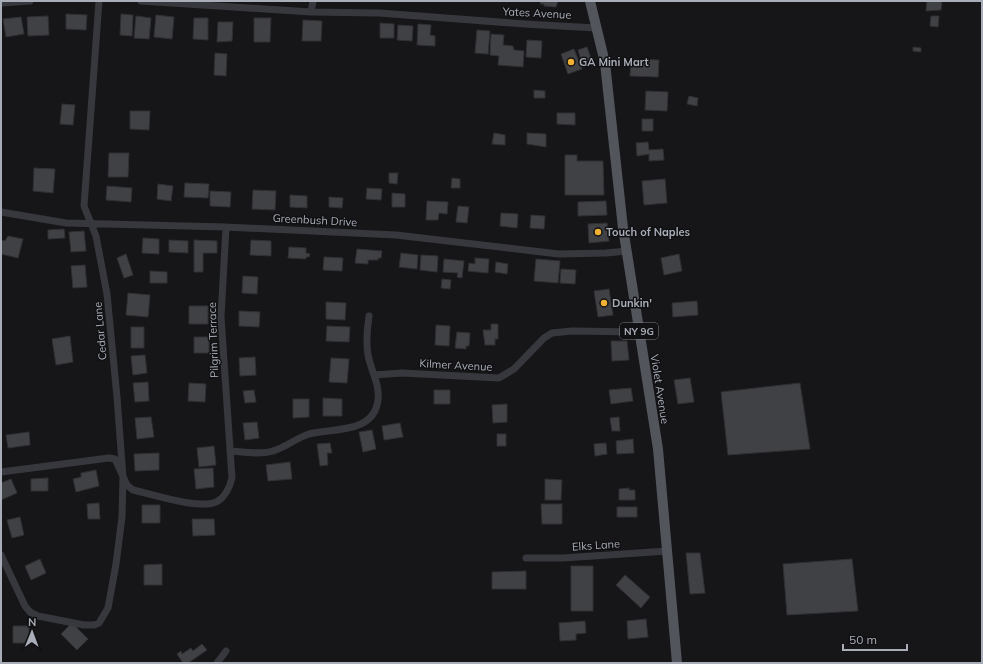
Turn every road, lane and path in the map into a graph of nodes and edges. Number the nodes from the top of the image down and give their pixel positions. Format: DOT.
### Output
graph roads {
  1 [pos="30,1"];
  2 [pos="99,1"];
  3 [pos="141,1"];
  4 [pos="313,1"];
  5 [pos="590,1"];
  6 [pos="1,3"];
  7 [pos="311,12"];
  8 [pos="596,28"];
  9 [pos="1,212"];
  10 [pos="91,224"];
  11 [pos="226,227"];
  12 [pos="627,251"];
  13 [pos="369,316"];
  14 [pos="639,332"];
  15 [pos="374,375"];
  16 [pos="230,451"];
  17 [pos="1,472"];
  18 [pos="123,478"];
  19 [pos="668,550"];
  20 [pos="1,555"];
  21 [pos="526,558"];
  22 [pos="226,651"];
  23 [pos="217,663"];
  24 [pos="677,663"];
  1 -- 6 [label="street"];
  2 -- 10 [label="street, Cedar Lane"];
  3 -- 7 [label="street, Yates Avenue"];
  4 -- 7 [label="street"];
  5 -- 8 [label="main road, Violet Avenue / NY 9G"];
  7 -- 8 [label="street, Yates Avenue"];
  8 -- 12 [label="main road, Violet Avenue / NY 9G"];
  9 -- 10 [label="street, Greenbush Drive"];
  10 -- 11 [label="street, Greenbush Drive"];
  10 -- 18 [label="street, Cedar Lane"];
  11 -- 12 [label="street, Greenbush Drive"];
  11 -- 16 [label="street, Pilgrim Terrace"];
  12 -- 14 [label="main road, Violet Avenue / NY 9G"];
  13 -- 15 [label="street"];
  14 -- 15 [label="street, Kilmer Avenue"];
  14 -- 19 [label="main road, Violet Avenue / NY 9G"];
  15 -- 16 [label="street"];
  16 -- 18 [label="street, Pilgrim Terrace"];
  17 -- 18 [label="street"];
  18 -- 20 [label="street, Cedar Lane"];
  19 -- 21 [label="street, Elks Lane"];
  19 -- 24 [label="main road, Violet Avenue / NY 9G"];
  22 -- 23 [label="street"];
}
